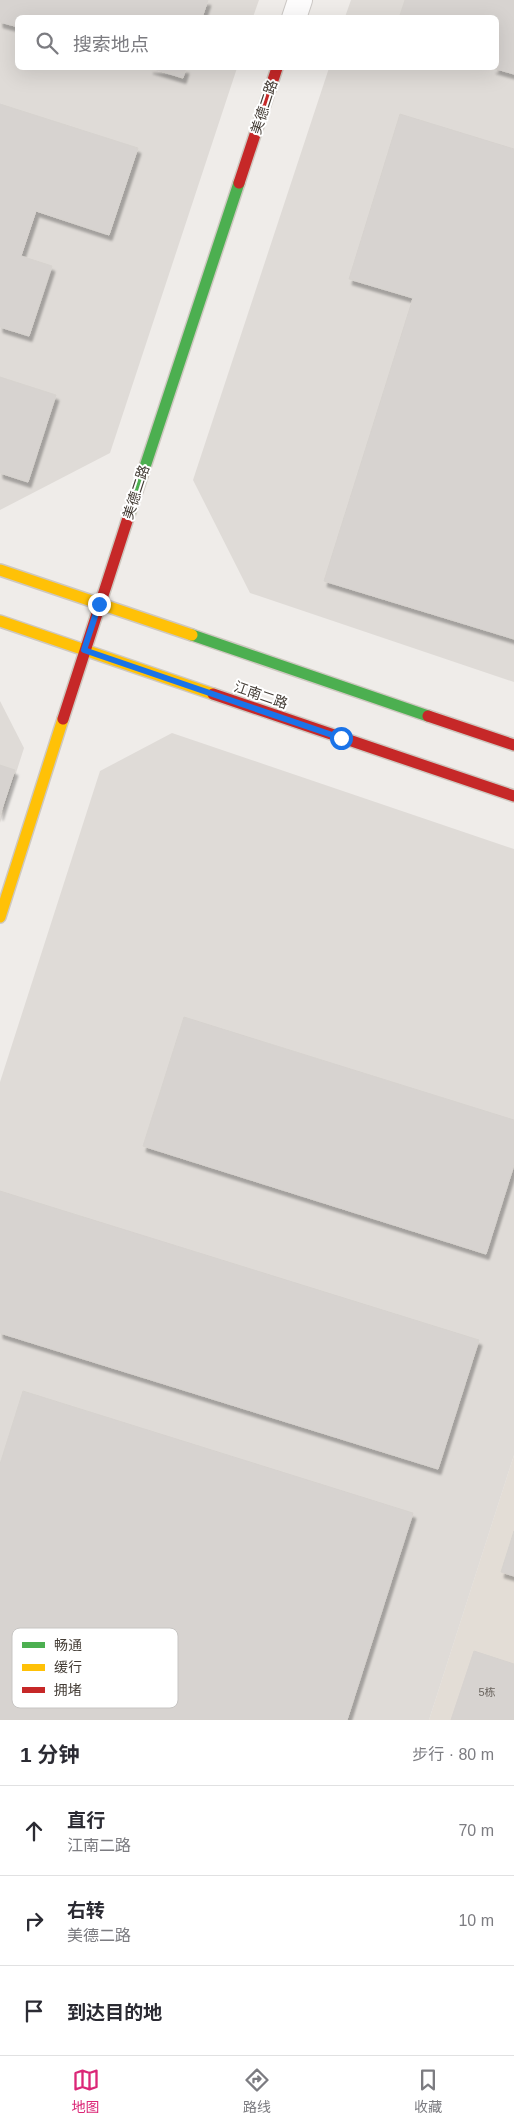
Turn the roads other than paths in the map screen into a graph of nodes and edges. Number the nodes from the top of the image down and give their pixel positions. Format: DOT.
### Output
graph roads {
  1 [pos="300,0"];
  2 [pos="295,15"];
  3 [pos="276,70"];
  4 [pos="0,570"];
  5 [pos="99,604"];
  6 [pos="0,621"];
  7 [pos="84,650"];
  8 [pos="514,745"];
  9 [pos="514,796"];
  10 [pos="0,917"];
  1 -- 2 [label="street"];
  3 -- 5 [label="street, 美德二路"];
  4 -- 5 [label="street"];
  5 -- 7 [label="street, 美德二路"];
  5 -- 8 [label="street"];
  6 -- 7 [label="street, 江南二路"];
  7 -- 9 [label="street, 江南二路"];
  7 -- 10 [label="street, 美德二路"];
}
